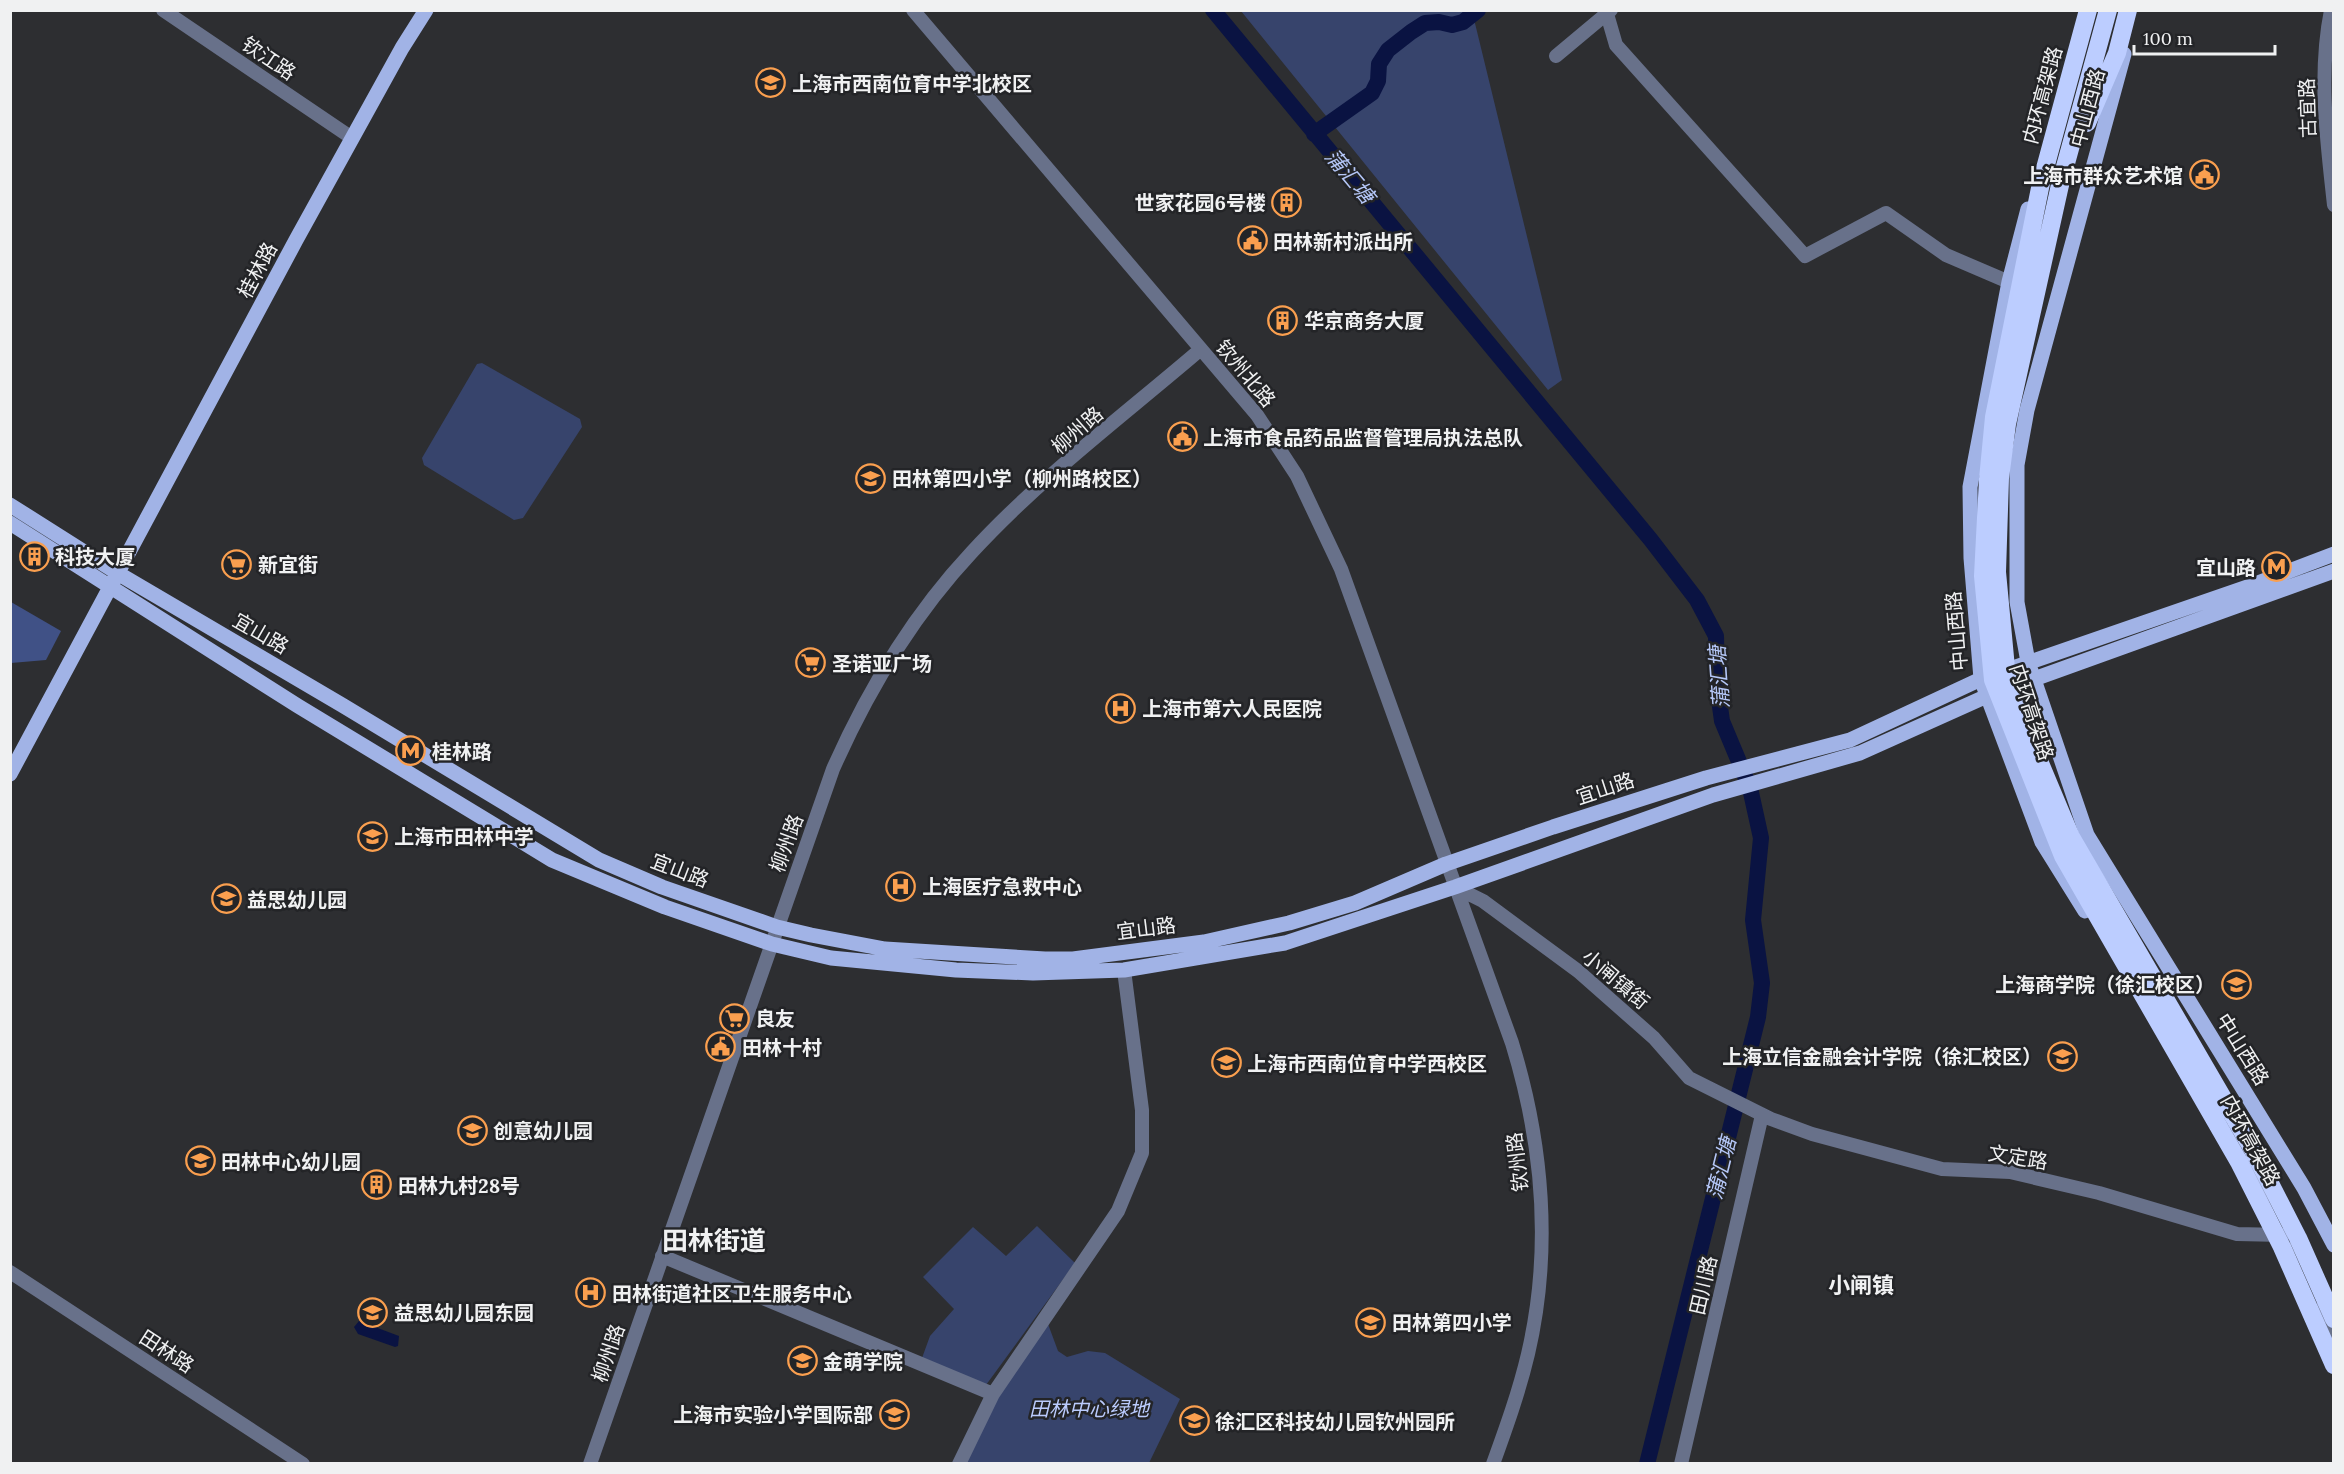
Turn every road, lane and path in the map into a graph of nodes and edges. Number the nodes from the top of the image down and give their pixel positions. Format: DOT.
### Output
graph roads {
  1 [pos="163,10"];
  2 [pos="426,10"];
  3 [pos="913,10"];
  4 [pos="2079,10"];
  5 [pos="2088,10"];
  6 [pos="2108,10"];
  7 [pos="2128,10"];
  8 [pos="2136,10"];
  9 [pos="2331,10"];
  10 [pos="1609,12"];
  11 [pos="1556,56"];
  12 [pos="352,138"];
  13 [pos="2060,185"];
  14 [pos="2040,190"];
  15 [pos="2334,205"];
  16 [pos="2009,282"];
  17 [pos="1201,349"];
  18 [pos="10,505"];
  19 [pos="10,523"];
  20 [pos="2334,554"];
  21 [pos="2334,571"];
  22 [pos="119,574"];
  23 [pos="111,588"];
  24 [pos="2028,662"];
  25 [pos="1981,679"];
  26 [pos="2035,681"];
  27 [pos="1987,696"];
  28 [pos="10,774"];
  29 [pos="1446,864"];
  30 [pos="1455,886"];
  31 [pos="777,927"];
  32 [pos="772,944"];
  33 [pos="1124,970"];
  34 [pos="1746,1107"];
  35 [pos="1762,1115"];
  36 [pos="2286,1234"];
  37 [pos="2334,1245"];
  38 [pos="662,1256"];
  39 [pos="10,1272"];
  40 [pos="2314,1280"];
  41 [pos="2334,1312"];
  42 [pos="2334,1319"];
  43 [pos="2334,1356"];
  44 [pos="2334,1365"];
  45 [pos="993,1394"];
  46 [pos="303,1464"];
  47 [pos="590,1464"];
  48 [pos="959,1464"];
  49 [pos="1493,1464"];
  50 [pos="1681,1464"];
  1 -- 12 [label="street, 钦江路"];
  2 -- 12 [label="main road, 桂林路"];
  3 -- 17 [label="street, 钦州北路"];
  4 -- 14 [label="highway"];
  4 -- 16 [label="main road, 中山西路"];
  5 -- 14 [label="highway, 内环高架路"];
  6 -- 13 [label="highway, 内环高架路"];
  7 -- 13 [label="highway"];
  8 -- 24 [label="main road, 中山西路"];
  9 -- 15 [label="street, 古宜路"];
  10 -- 11 [label="street"];
  10 -- 16 [label="street"];
  12 -- 22 [label="main road, 桂林路"];
  13 -- 42 [label="highway, 内环高架路"];
  14 -- 44 [label="highway, 内环高架路"];
  16 -- 25 [label="main road, 中山西路"];
  17 -- 29 [label="street, 钦州北路"];
  17 -- 31 [label="street, 柳州路"];
  18 -- 22 [label="main road, 宜山路"];
  19 -- 23 [label="main road, 宜山路"];
  20 -- 24 [label="main road, 宜山路"];
  21 -- 26 [label="main road, 宜山路"];
  22 -- 23 [label="main road, 桂林路"];
  22 -- 31 [label="main road, 宜山路"];
  23 -- 28 [label="main road, 桂林路"];
  23 -- 32 [label="main road, 宜山路"];
  24 -- 25 [label="main road, 宜山路"];
  24 -- 26 [label="main road, 中山西路"];
  25 -- 27 [label="main road, 中山西路"];
  25 -- 29 [label="main road, 宜山路"];
  26 -- 27 [label="main road, 宜山路"];
  26 -- 37 [label="main road, 中山西路"];
  27 -- 30 [label="main road, 宜山路"];
  27 -- 36 [label="main road, 中山西路"];
  29 -- 30 [label="street, 钦州路"];
  29 -- 31 [label="main road, 宜山路"];
  30 -- 33 [label="main road, 宜山路"];
  30 -- 34 [label="street, 小闸镇街"];
  30 -- 49 [label="street, 钦州路"];
  31 -- 32 [label="street, 柳州路"];
  32 -- 33 [label="main road, 宜山路"];
  32 -- 38 [label="street, 柳州路"];
  33 -- 45 [label="street"];
  34 -- 35 [label="street, 文定路"];
  35 -- 36 [label="street, 文定路"];
  35 -- 50 [label="street, 田川路"];
  36 -- 40 [label="main road, 中山西路"];
  38 -- 45 [label="street"];
  38 -- 47 [label="street, 柳州路"];
  39 -- 46 [label="street, 田林路"];
  40 -- 41 [label="main road, 中山西路"];
  40 -- 43 [label="street"];
  45 -- 48 [label="street"];
}
